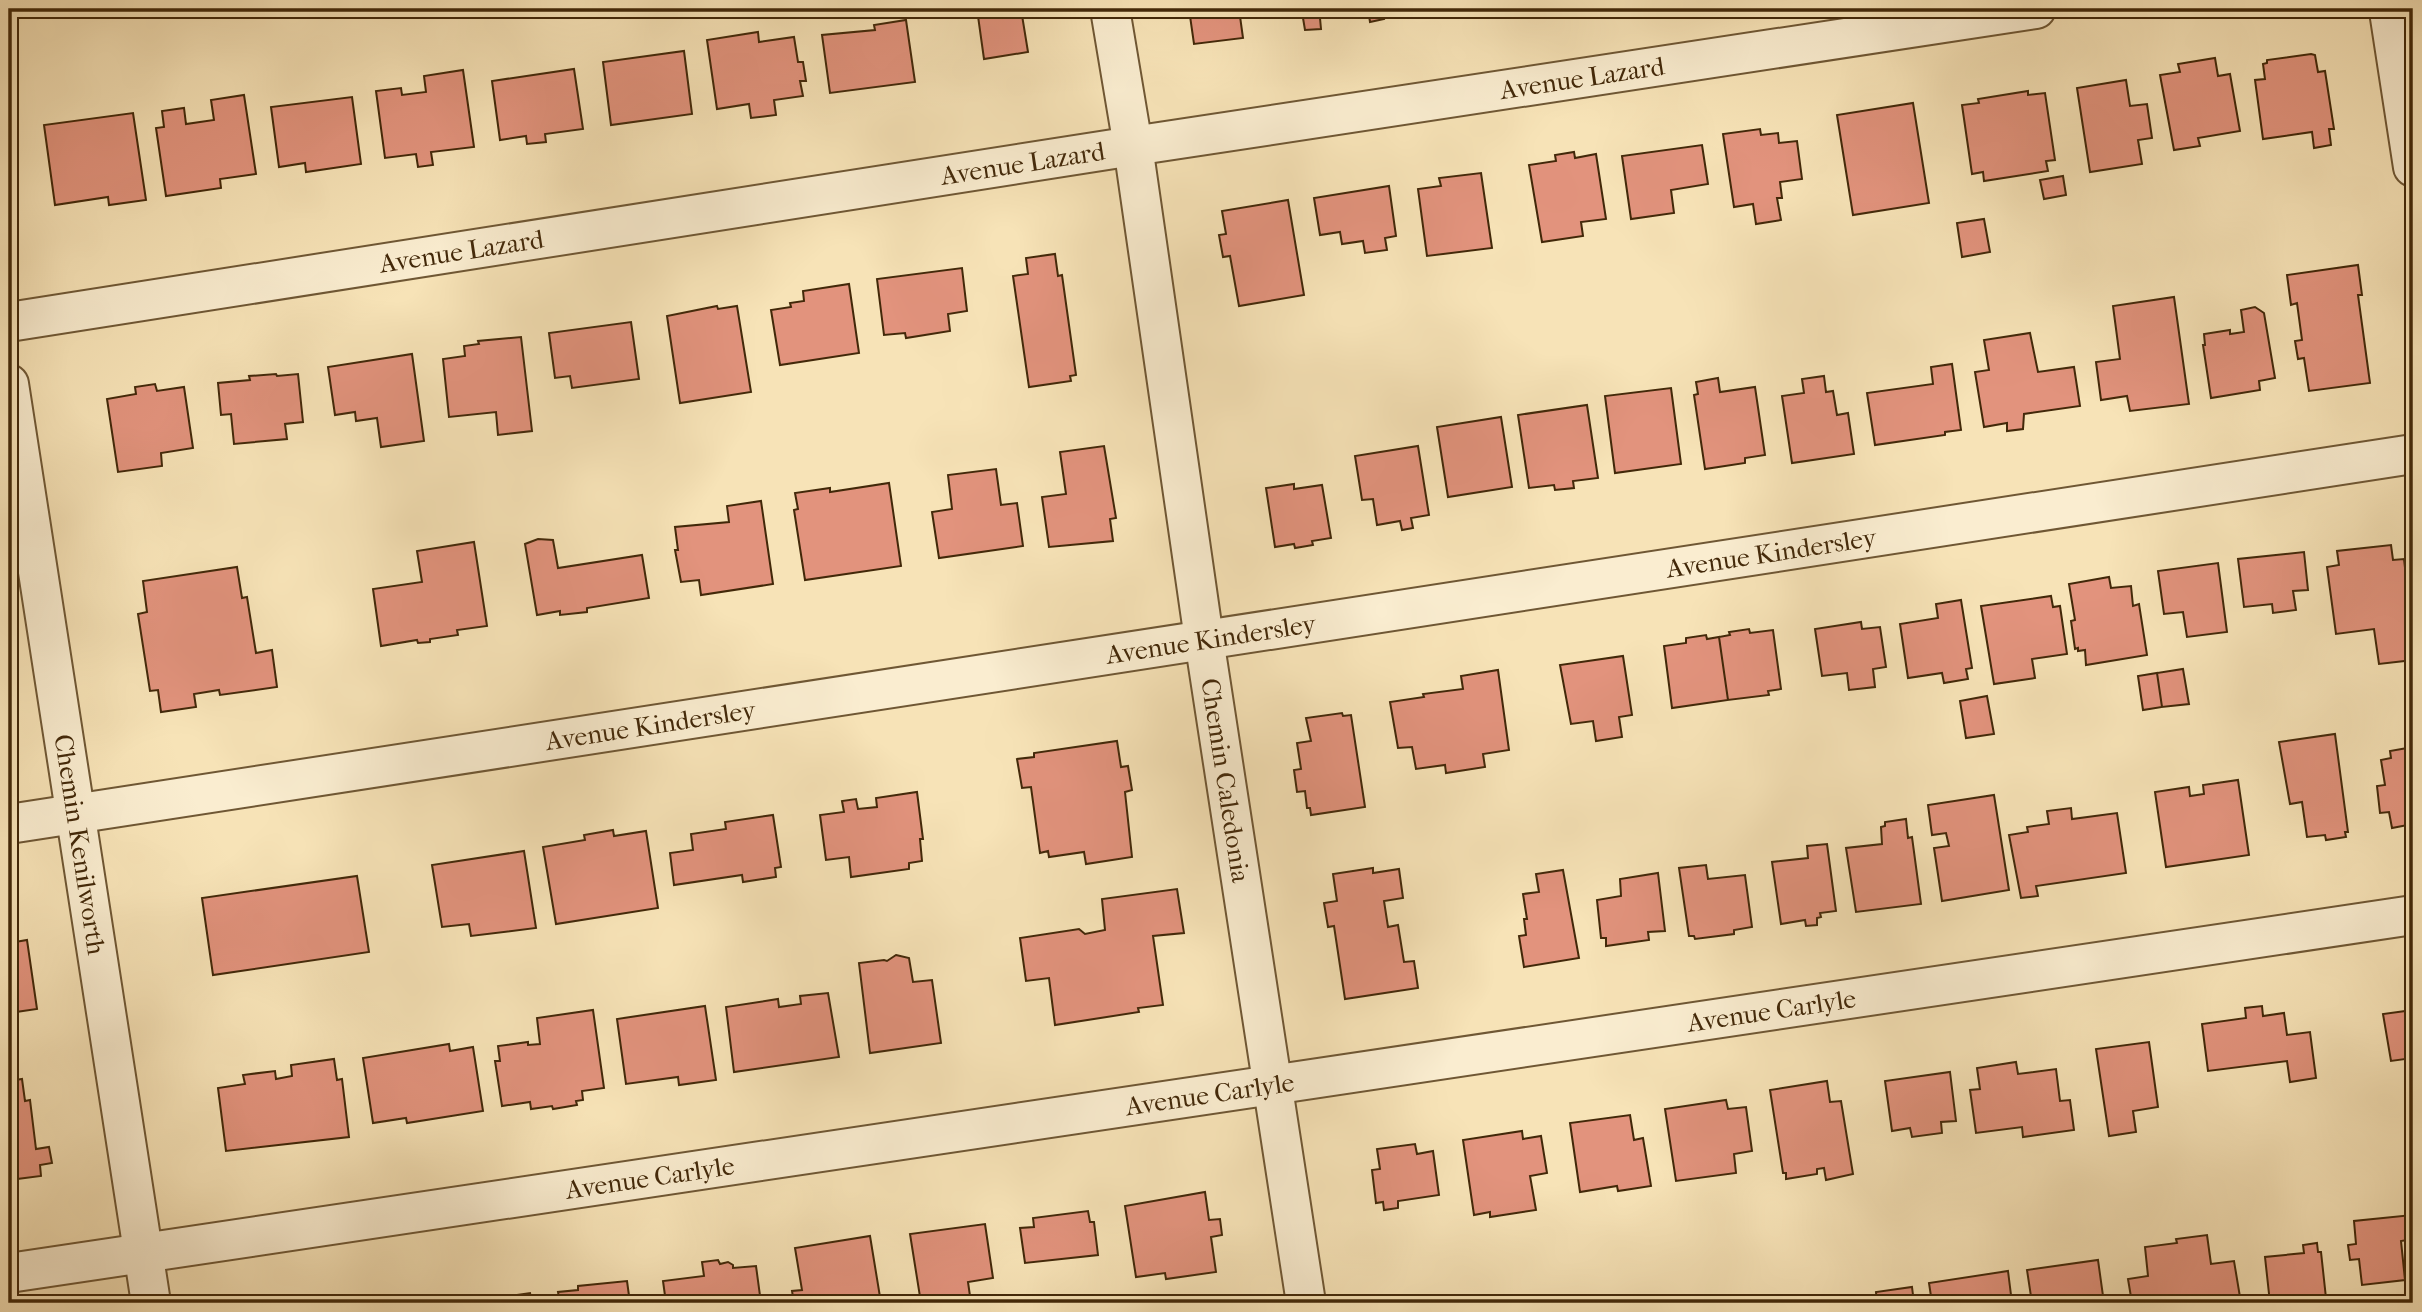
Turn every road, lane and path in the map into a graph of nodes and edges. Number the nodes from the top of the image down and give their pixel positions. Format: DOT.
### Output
graph roads {
  1 [pos="1110,9"];
  2 [pos="2036,9"];
  3 [pos="2389,10"];
  4 [pos="1133,146"];
  5 [pos="2413,167"];
  6 [pos="9,322"];
  7 [pos="9,384"];
  8 [pos="2413,454"];
  9 [pos="1204,639"];
  10 [pos="75,814"];
  11 [pos="9,824"];
  12 [pos="2413,915"];
  13 [pos="1274,1085"];
  14 [pos="143,1251"];
  15 [pos="9,1273"];
  16 [pos="151,1303"];
  17 [pos="1306,1303"];
  1 -- 4 [label="street, Chemin Caledonia"];
  2 -- 4 [label="street, Avenue Lazard"];
  3 -- 5 [label="street"];
  4 -- 6 [label="street, Avenue Lazard"];
  4 -- 9 [label="street, Chemin Caledonia"];
  7 -- 10 [label="street, Chemin Kenilworth"];
  8 -- 9 [label="street, Avenue Kindersley"];
  9 -- 10 [label="street, Avenue Kindersley"];
  9 -- 13 [label="street, Chemin Caledonia"];
  10 -- 11 [label="street, Avenue Kindersley"];
  10 -- 14 [label="street, Chemin Kenilworth"];
  12 -- 13 [label="street, Avenue Carlyle"];
  13 -- 14 [label="street, Avenue Carlyle"];
  13 -- 17 [label="street, Chemin Caledonia"];
  14 -- 15 [label="street, Avenue Carlyle"];
  14 -- 16 [label="street, Chemin Kenilworth"];
}
